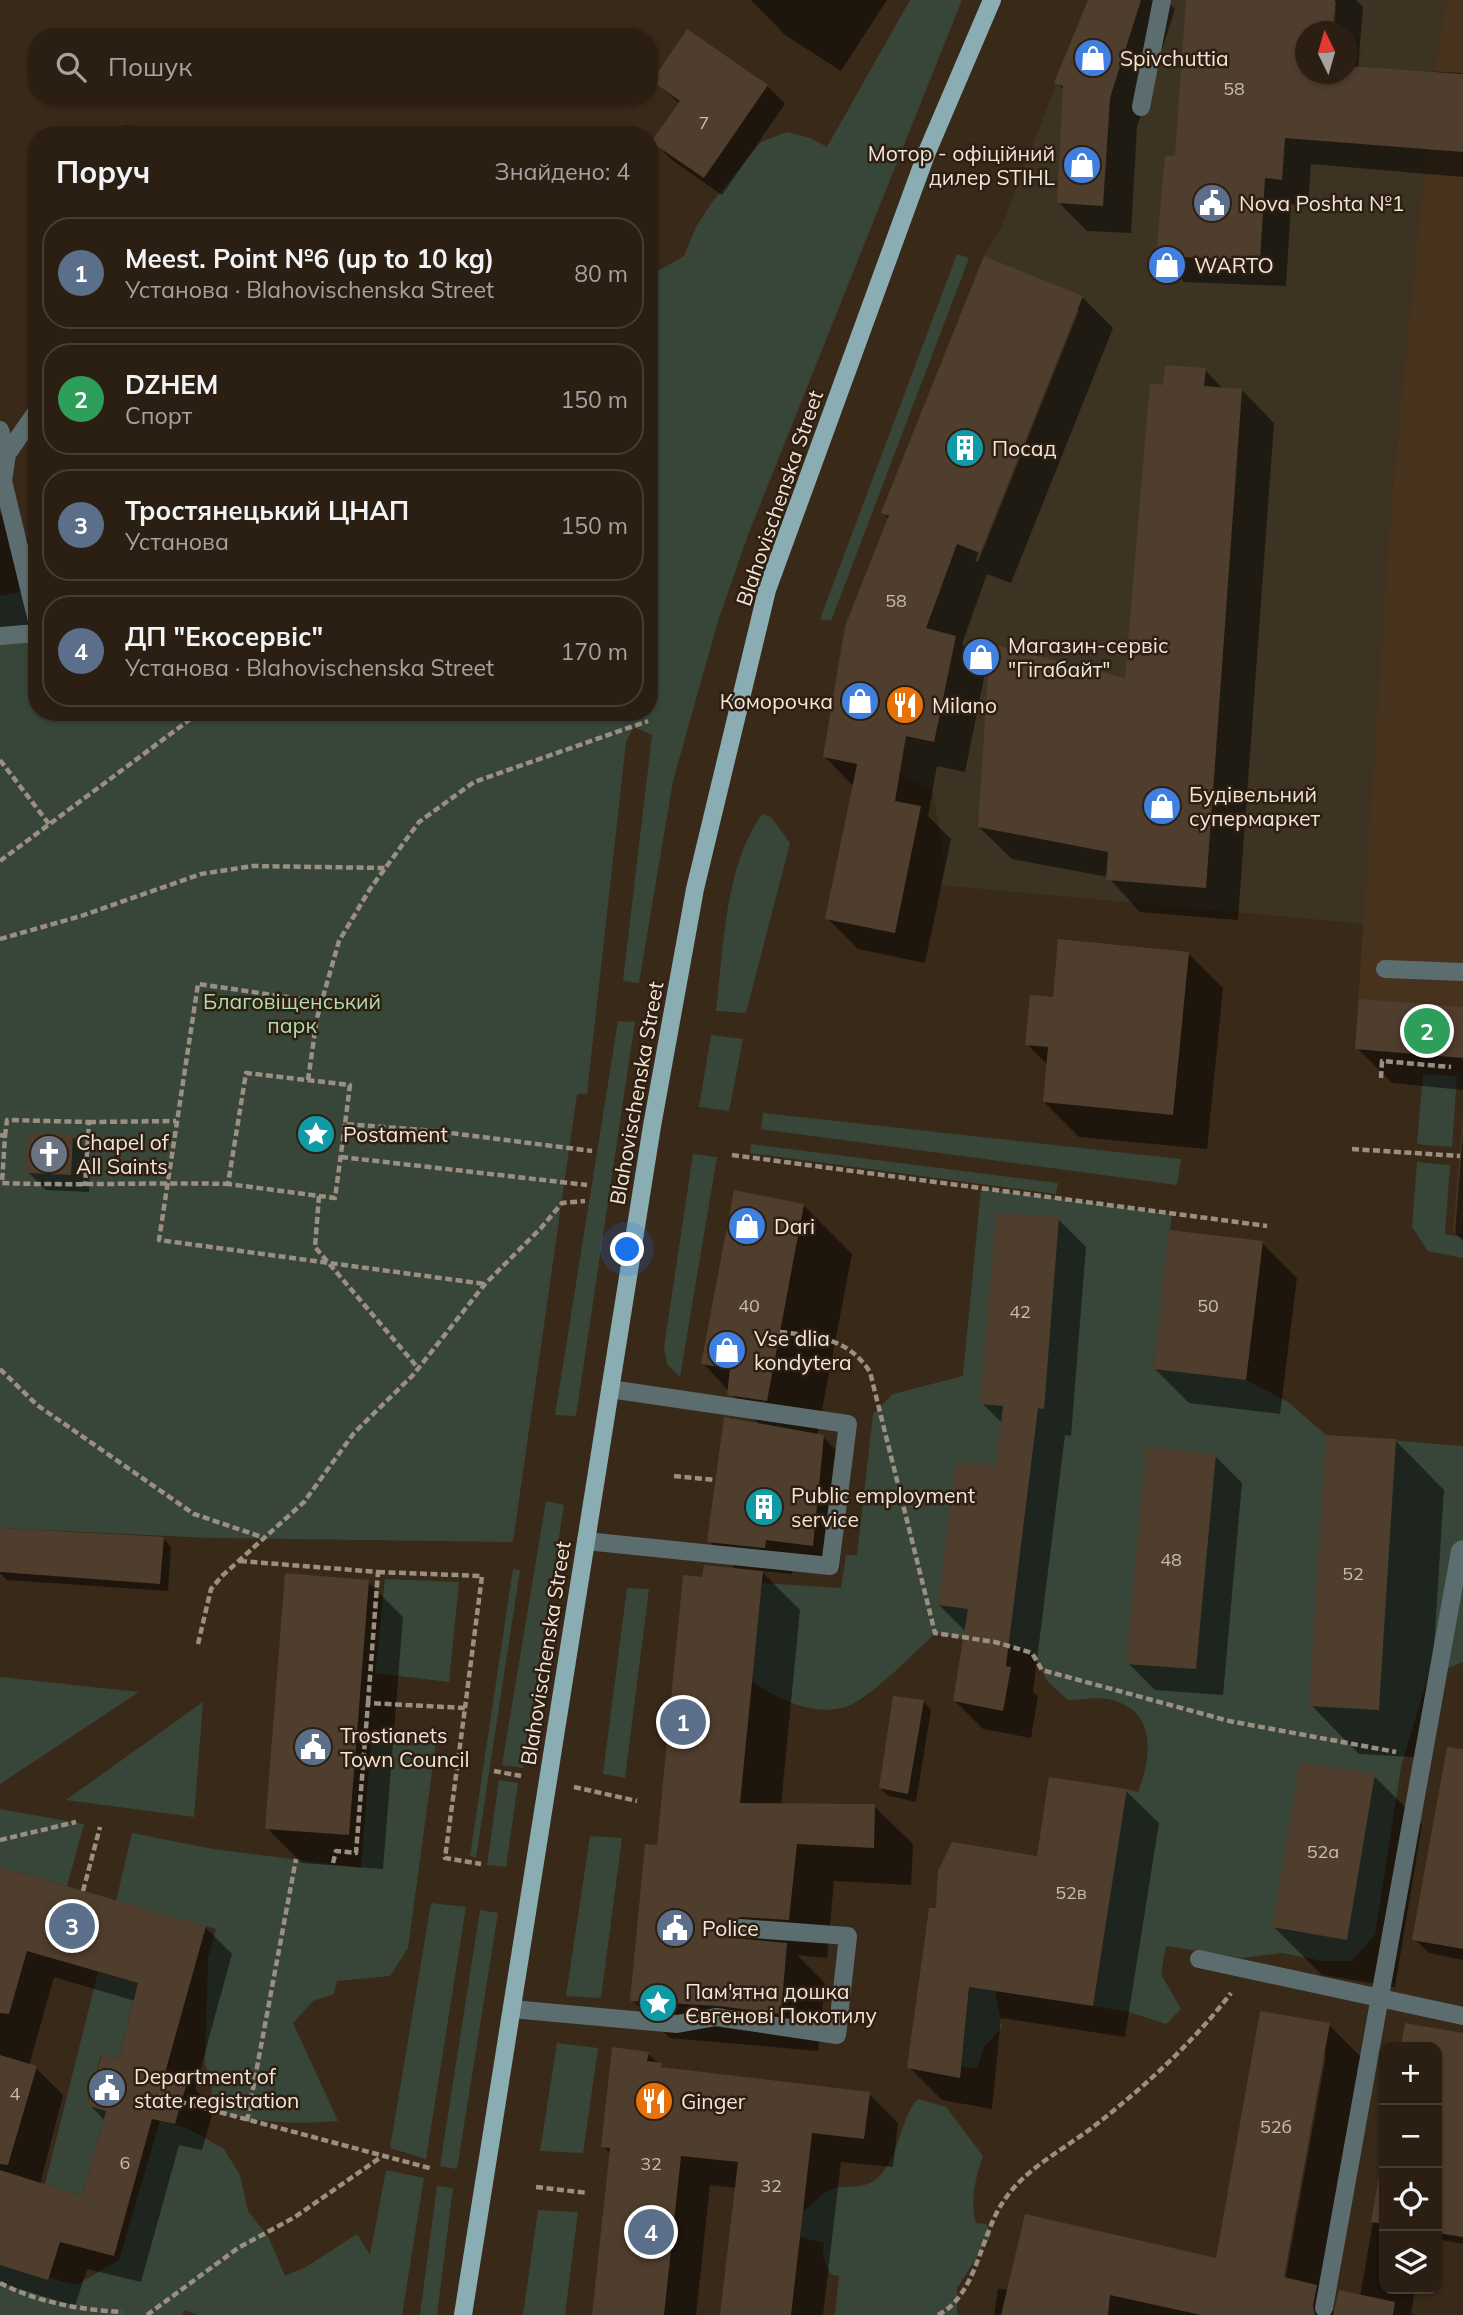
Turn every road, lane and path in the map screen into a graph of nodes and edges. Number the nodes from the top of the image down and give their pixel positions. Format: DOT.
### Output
graph roads {
  1 [pos="992,0"];
  2 [pos="1162,0"];
  3 [pos="1141,107"];
  4 [pos="28,424"];
  5 [pos="0,430"];
  6 [pos="7,454"];
  7 [pos="28,584"];
  8 [pos="28,634"];
  9 [pos="0,636"];
  10 [pos="188,721"];
  11 [pos="648,721"];
  12 [pos="0,760"];
  13 [pos="49,824"];
  14 [pos="0,861"];
  15 [pos="385,868"];
  16 [pos="0,939"];
  17 [pos="1385,969"];
  18 [pos="1463,972"];
  19 [pos="321,1002"];
  20 [pos="1451,1067"];
  21 [pos="1381,1078"];
  22 [pos="309,1080"];
  23 [pos="176,1121"];
  24 [pos="89,1122"];
  25 [pos="345,1124"];
  26 [pos="3,1135"];
  27 [pos="1352,1149"];
  28 [pos="592,1151"];
  29 [pos="732,1155"];
  30 [pos="1460,1156"];
  31 [pos="341,1157"];
  32 [pos="2,1167"];
  33 [pos="167,1181"];
  34 [pos="228,1184"];
  35 [pos="587,1185"];
  36 [pos="85,1186"];
  37 [pos="319,1196"];
  38 [pos="585,1201"];
  39 [pos="1267,1226"];
  40 [pos="328,1261"];
  41 [pos="485,1284"];
  42 [pos="780,1332"];
  43 [pos="0,1368"];
  44 [pos="418,1368"];
  45 [pos="610,1389"];
  46 [pos="674,1476"];
  47 [pos="715,1480"];
  48 [pos="266,1538"];
  49 [pos="586,1541"];
  50 [pos="1463,1549"];
  51 [pos="240,1561"];
  52 [pos="378,1572"];
  53 [pos="198,1644"];
  54 [pos="368,1703"];
  55 [pos="465,1707"];
  56 [pos="1423,1756"];
  57 [pos="76,1822"];
  58 [pos="100,1827"];
  59 [pos="0,1840"];
  60 [pos="296,1860"];
  61 [pos="333,1863"];
  62 [pos="481,1864"];
  63 [pos="83,1891"];
  64 [pos="740,1927"];
  65 [pos="1199,1959"];
  66 [pos="1248,1970"];
  67 [pos="1379,1998"];
  68 [pos="512,2009"];
  69 [pos="1463,2016"];
  70 [pos="159,2096"];
  71 [pos="247,2120"];
  72 [pos="382,2156"];
  73 [pos="433,2169"];
  74 [pos="537,2187"];
  75 [pos="588,2193"];
  76 [pos="0,2283"];
  77 [pos="1324,2308"];
  78 [pos="122,2312"];
  79 [pos="147,2315"];
  80 [pos="463,2315"];
  81 [pos="938,2315"];
  1 -- 45 [label="main road, Blahovischenska Street"];
  2 -- 3 [label="lane"];
  4 -- 6 [label="lane"];
  5 -- 6 [label="lane"];
  6 -- 7 [label="lane"];
  8 -- 9 [label="lane"];
  10 -- 13 [label="path"];
  11 -- 15 [label="path"];
  12 -- 13 [label="path"];
  13 -- 14 [label="path"];
  15 -- 16 [label="path"];
  15 -- 19 [label="path"];
  17 -- 18 [label="lane"];
  19 -- 22 [label="path"];
  19 -- 23 [label="path"];
  20 -- 21 [label="path"];
  22 -- 25 [label="path"];
  22 -- 34 [label="path"];
  23 -- 24 [label="path"];
  23 -- 33 [label="path"];
  24 -- 26 [label="path"];
  24 -- 36 [label="path"];
  25 -- 28 [label="path"];
  25 -- 31 [label="path"];
  26 -- 32 [label="path"];
  27 -- 30 [label="path"];
  29 -- 39 [label="path"];
  31 -- 35 [label="path"];
  31 -- 37 [label="path"];
  32 -- 36 [label="path"];
  33 -- 34 [label="path"];
  33 -- 36 [label="path"];
  33 -- 40 [label="path"];
  34 -- 37 [label="path"];
  37 -- 40 [label="path"];
  38 -- 41 [label="path"];
  40 -- 41 [label="path"];
  40 -- 44 [label="path"];
  41 -- 44 [label="path"];
  42 -- 56 [label="path"];
  43 -- 48 [label="path"];
  44 -- 48 [label="path"];
  45 -- 49 [label="main road, Blahovischenska Street"];
  45 -- 49 [label="lane"];
  46 -- 47 [label="path"];
  48 -- 51 [label="path"];
  49 -- 68 [label="main road, Blahovischenska Street"];
  50 -- 56 [label="lane"];
  51 -- 52 [label="path"];
  51 -- 53 [label="path"];
  52 -- 54 [label="path"];
  52 -- 55 [label="path"];
  54 -- 55 [label="path"];
  54 -- 61 [label="path"];
  55 -- 62 [label="path"];
  56 -- 67 [label="lane"];
  57 -- 59 [label="path"];
  58 -- 63 [label="path"];
  60 -- 71 [label="path"];
  64 -- 68 [label="lane"];
  65 -- 66 [label="lane"];
  66 -- 67 [label="lane"];
  66 -- 81 [label="path"];
  67 -- 69 [label="lane"];
  67 -- 77 [label="lane"];
  68 -- 80 [label="main road, Blahovischenska Street"];
  70 -- 71 [label="path"];
  71 -- 72 [label="path"];
  72 -- 73 [label="path"];
  72 -- 79 [label="path"];
  74 -- 75 [label="path"];
  76 -- 78 [label="path"];
}
